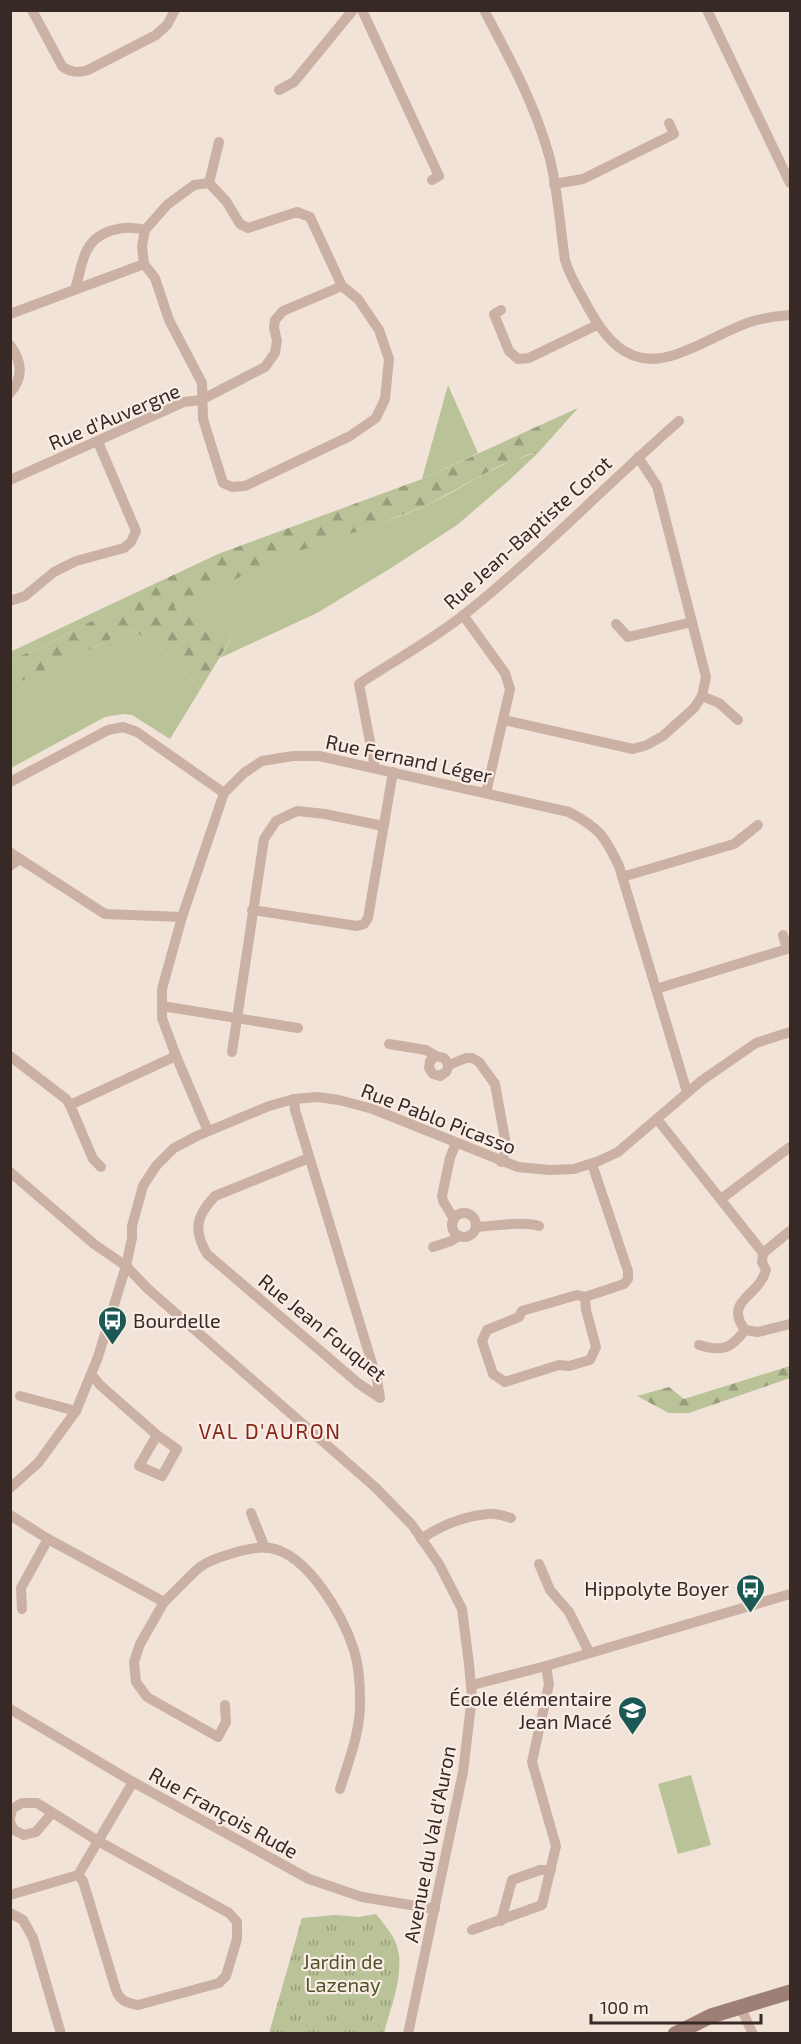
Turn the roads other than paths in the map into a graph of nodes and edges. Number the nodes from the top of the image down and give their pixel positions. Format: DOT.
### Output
graph roads {
  1 [pos="32,10"];
  2 [pos="175,10"];
  3 [pos="353,10"];
  4 [pos="362,10"];
  5 [pos="484,10"];
  6 [pos="707,10"];
  7 [pos="279,90"];
  8 [pos="669,123"];
  9 [pos="219,142"];
  10 [pos="432,180"];
  11 [pos="209,183"];
  12 [pos="554,183"];
  13 [pos="790,183"];
  14 [pos="145,230"];
  15 [pos="144,264"];
  16 [pos="342,286"];
  17 [pos="75,289"];
  18 [pos="501,310"];
  19 [pos="10,314"];
  20 [pos="790,315"];
  21 [pos="597,325"];
  22 [pos="10,345"];
  23 [pos="10,393"];
  24 [pos="201,400"];
  25 [pos="679,421"];
  26 [pos="98,442"];
  27 [pos="638,457"];
  28 [pos="10,480"];
  29 [pos="10,601"];
  30 [pos="463,615"];
  31 [pos="692,622"];
  32 [pos="616,624"];
  33 [pos="702,696"];
  34 [pos="504,720"];
  35 [pos="738,720"];
  36 [pos="375,768"];
  37 [pos="393,772"];
  38 [pos="10,782"];
  39 [pos="224,793"];
  40 [pos="486,793"];
  41 [pos="758,825"];
  42 [pos="383,826"];
  43 [pos="10,852"];
  44 [pos="20,859"];
  45 [pos="10,866"];
  46 [pos="622,878"];
  47 [pos="252,910"];
  48 [pos="182,917"];
  49 [pos="783,935"];
  50 [pos="656,989"];
  51 [pos="162,1006"];
  52 [pos="236,1019"];
  53 [pos="298,1028"];
  54 [pos="790,1032"];
  55 [pos="389,1044"];
  56 [pos="232,1052"];
  57 [pos="10,1056"];
  58 [pos="176,1056"];
  59 [pos="436,1056"];
  60 [pos="448,1065"];
  61 [pos="687,1092"];
  62 [pos="294,1099"];
  63 [pos="70,1105"];
  64 [pos="657,1119"];
  65 [pos="208,1131"];
  66 [pos="456,1143"];
  67 [pos="790,1147"];
  68 [pos="309,1158"];
  69 [pos="501,1162"];
  70 [pos="592,1164"];
  71 [pos="101,1167"];
  72 [pos="10,1172"];
  73 [pos="722,1199"];
  74 [pos="454,1219"];
  75 [pos="539,1226"];
  76 [pos="476,1227"];
  77 [pos="790,1231"];
  78 [pos="459,1236"];
  79 [pos="433,1247"];
  80 [pos="763,1253"];
  81 [pos="126,1266"];
  82 [pos="585,1297"];
  83 [pos="790,1324"];
  84 [pos="745,1330"];
  85 [pos="699,1345"];
  86 [pos="92,1375"];
  87 [pos="20,1396"];
  88 [pos="76,1411"];
  89 [pos="157,1435"];
  90 [pos="10,1488"];
  91 [pos="251,1513"];
  92 [pos="10,1515"];
  93 [pos="511,1518"];
  94 [pos="48,1539"];
  95 [pos="421,1539"];
  96 [pos="265,1548"];
  97 [pos="539,1564"];
  98 [pos="790,1593"];
  99 [pos="164,1602"];
  100 [pos="22,1609"];
  101 [pos="589,1652"];
  102 [pos="546,1666"];
  103 [pos="472,1685"];
  104 [pos="225,1705"];
  105 [pos="10,1709"];
  106 [pos="133,1782"];
  107 [pos="340,1789"];
  108 [pos="52,1813"];
  109 [pos="10,1820"];
  110 [pos="98,1841"];
  111 [pos="550,1870"];
  112 [pos="78,1875"];
  113 [pos="10,1895"];
  114 [pos="435,1909"];
  115 [pos="10,1913"];
  116 [pos="501,1921"];
  117 [pos="472,1930"];
  118 [pos="790,1992"];
  119 [pos="740,2006"];
  120 [pos="61,2034"];
  121 [pos="408,2034"];
  122 [pos="675,2034"];
  123 [pos="753,2034"];
  1 -- 2 [label="street"];
  3 -- 7 [label="street"];
  4 -- 10 [label="street"];
  5 -- 12 [label="street"];
  6 -- 13 [label="street"];
  8 -- 12 [label="street"];
  9 -- 11 [label="street"];
  11 -- 14 [label="street"];
  11 -- 16 [label="street, Rue d'Auvergne"];
  12 -- 21 [label="street"];
  14 -- 15 [label="street"];
  14 -- 17 [label="street"];
  15 -- 17 [label="street"];
  15 -- 24 [label="street"];
  16 -- 24 [label="street"];
  16 -- 24 [label="street, Rue d'Auvergne"];
  17 -- 19 [label="street"];
  18 -- 21 [label="street"];
  20 -- 21 [label="street"];
  22 -- 23 [label="street"];
  24 -- 26 [label="street, Rue d'Auvergne"];
  25 -- 27 [label="street, Rue Jean-Baptiste Corot"];
  26 -- 28 [label="street, Rue d'Auvergne"];
  26 -- 29 [label="street"];
  27 -- 30 [label="street, Rue Jean-Baptiste Corot"];
  27 -- 31 [label="street, Rue Jean-Baptiste Corot"];
  30 -- 34 [label="street"];
  30 -- 36 [label="street, Rue Jean-Baptiste Corot"];
  31 -- 32 [label="street"];
  31 -- 33 [label="street, Rue Jean-Baptiste Corot"];
  33 -- 34 [label="street"];
  33 -- 35 [label="street"];
  34 -- 40 [label="street"];
  36 -- 37 [label="street, Rue Fernand Léger"];
  36 -- 39 [label="street, Rue Fernand Léger"];
  37 -- 40 [label="street, Rue Fernand Léger"];
  37 -- 42 [label="street"];
  38 -- 39 [label="street"];
  39 -- 48 [label="street, Rue Fernand Léger"];
  40 -- 46 [label="street, Rue Fernand Léger"];
  41 -- 46 [label="street"];
  42 -- 47 [label="street"];
  42 -- 47 [label="street"];
  43 -- 44 [label="street"];
  44 -- 45 [label="street"];
  44 -- 48 [label="street"];
  46 -- 50 [label="street, Rue Fernand Léger"];
  47 -- 52 [label="street"];
  48 -- 51 [label="street, Rue Fernand Léger"];
  49 -- 50 [label="street"];
  50 -- 61 [label="street, Rue Fernand Léger"];
  51 -- 52 [label="street"];
  51 -- 58 [label="street, Rue Fernand Léger"];
  52 -- 53 [label="street"];
  52 -- 56 [label="street"];
  54 -- 61 [label="street, Rue Pablo Picasso"];
  55 -- 59 [label="street"];
  57 -- 63 [label="street"];
  58 -- 63 [label="street"];
  58 -- 65 [label="street, Rue Fernand Léger"];
  59 -- 60 [label="street"];
  59 -- 60 [label="street"];
  60 -- 69 [label="street"];
  61 -- 64 [label="street, Rue Pablo Picasso"];
  62 -- 65 [label="street, Rue Pablo Picasso"];
  62 -- 66 [label="street, Rue Pablo Picasso"];
  62 -- 68 [label="street, Rue Jean Fouquet"];
  63 -- 71 [label="street"];
  64 -- 70 [label="street, Rue Pablo Picasso"];
  64 -- 73 [label="street"];
  65 -- 81 [label="street, Rue Pablo Picasso"];
  66 -- 69 [label="street, Rue Pablo Picasso"];
  66 -- 74 [label="street"];
  67 -- 73 [label="street"];
  68 -- 68 [label="street, Rue Jean Fouquet"];
  69 -- 70 [label="street, Rue Pablo Picasso"];
  70 -- 82 [label="street"];
  72 -- 81 [label="street, Avenue du Val d'Auron"];
  73 -- 80 [label="street"];
  74 -- 76 [label="street"];
  74 -- 78 [label="street"];
  75 -- 76 [label="street"];
  76 -- 78 [label="street"];
  77 -- 80 [label="street"];
  78 -- 79 [label="street"];
  80 -- 84 [label="street"];
  81 -- 86 [label="street, Rue Pablo Picasso"];
  81 -- 95 [label="street, Avenue du Val d'Auron"];
  82 -- 82 [label="street"];
  83 -- 84 [label="street"];
  84 -- 85 [label="street"];
  86 -- 88 [label="street, Rue Pablo Picasso"];
  86 -- 89 [label="street"];
  87 -- 88 [label="street"];
  88 -- 90 [label="street, Rue Pablo Picasso"];
  91 -- 96 [label="street"];
  92 -- 94 [label="street"];
  93 -- 95 [label="street"];
  94 -- 99 [label="street"];
  94 -- 100 [label="street"];
  95 -- 103 [label="street, Avenue du Val d'Auron"];
  96 -- 99 [label="street"];
  96 -- 107 [label="street"];
  97 -- 101 [label="street"];
  98 -- 101 [label="street"];
  99 -- 104 [label="street"];
  101 -- 102 [label="street"];
  102 -- 103 [label="street"];
  102 -- 111 [label="street"];
  103 -- 114 [label="street, Avenue du Val d'Auron"];
  105 -- 106 [label="street, Rue François Rude"];
  106 -- 110 [label="street"];
  106 -- 114 [label="street, Rue François Rude"];
  108 -- 109 [label="street"];
  108 -- 109 [label="street"];
  108 -- 110 [label="street"];
  110 -- 112 [label="street"];
  110 -- 112 [label="street"];
  111 -- 116 [label="street"];
  111 -- 116 [label="street"];
  112 -- 113 [label="street"];
  114 -- 121 [label="street, Avenue du Val d'Auron"];
  115 -- 120 [label="street"];
  116 -- 117 [label="street"];
  118 -- 119 [label="street"];
  119 -- 122 [label="street"];
  119 -- 123 [label="street"];
}
